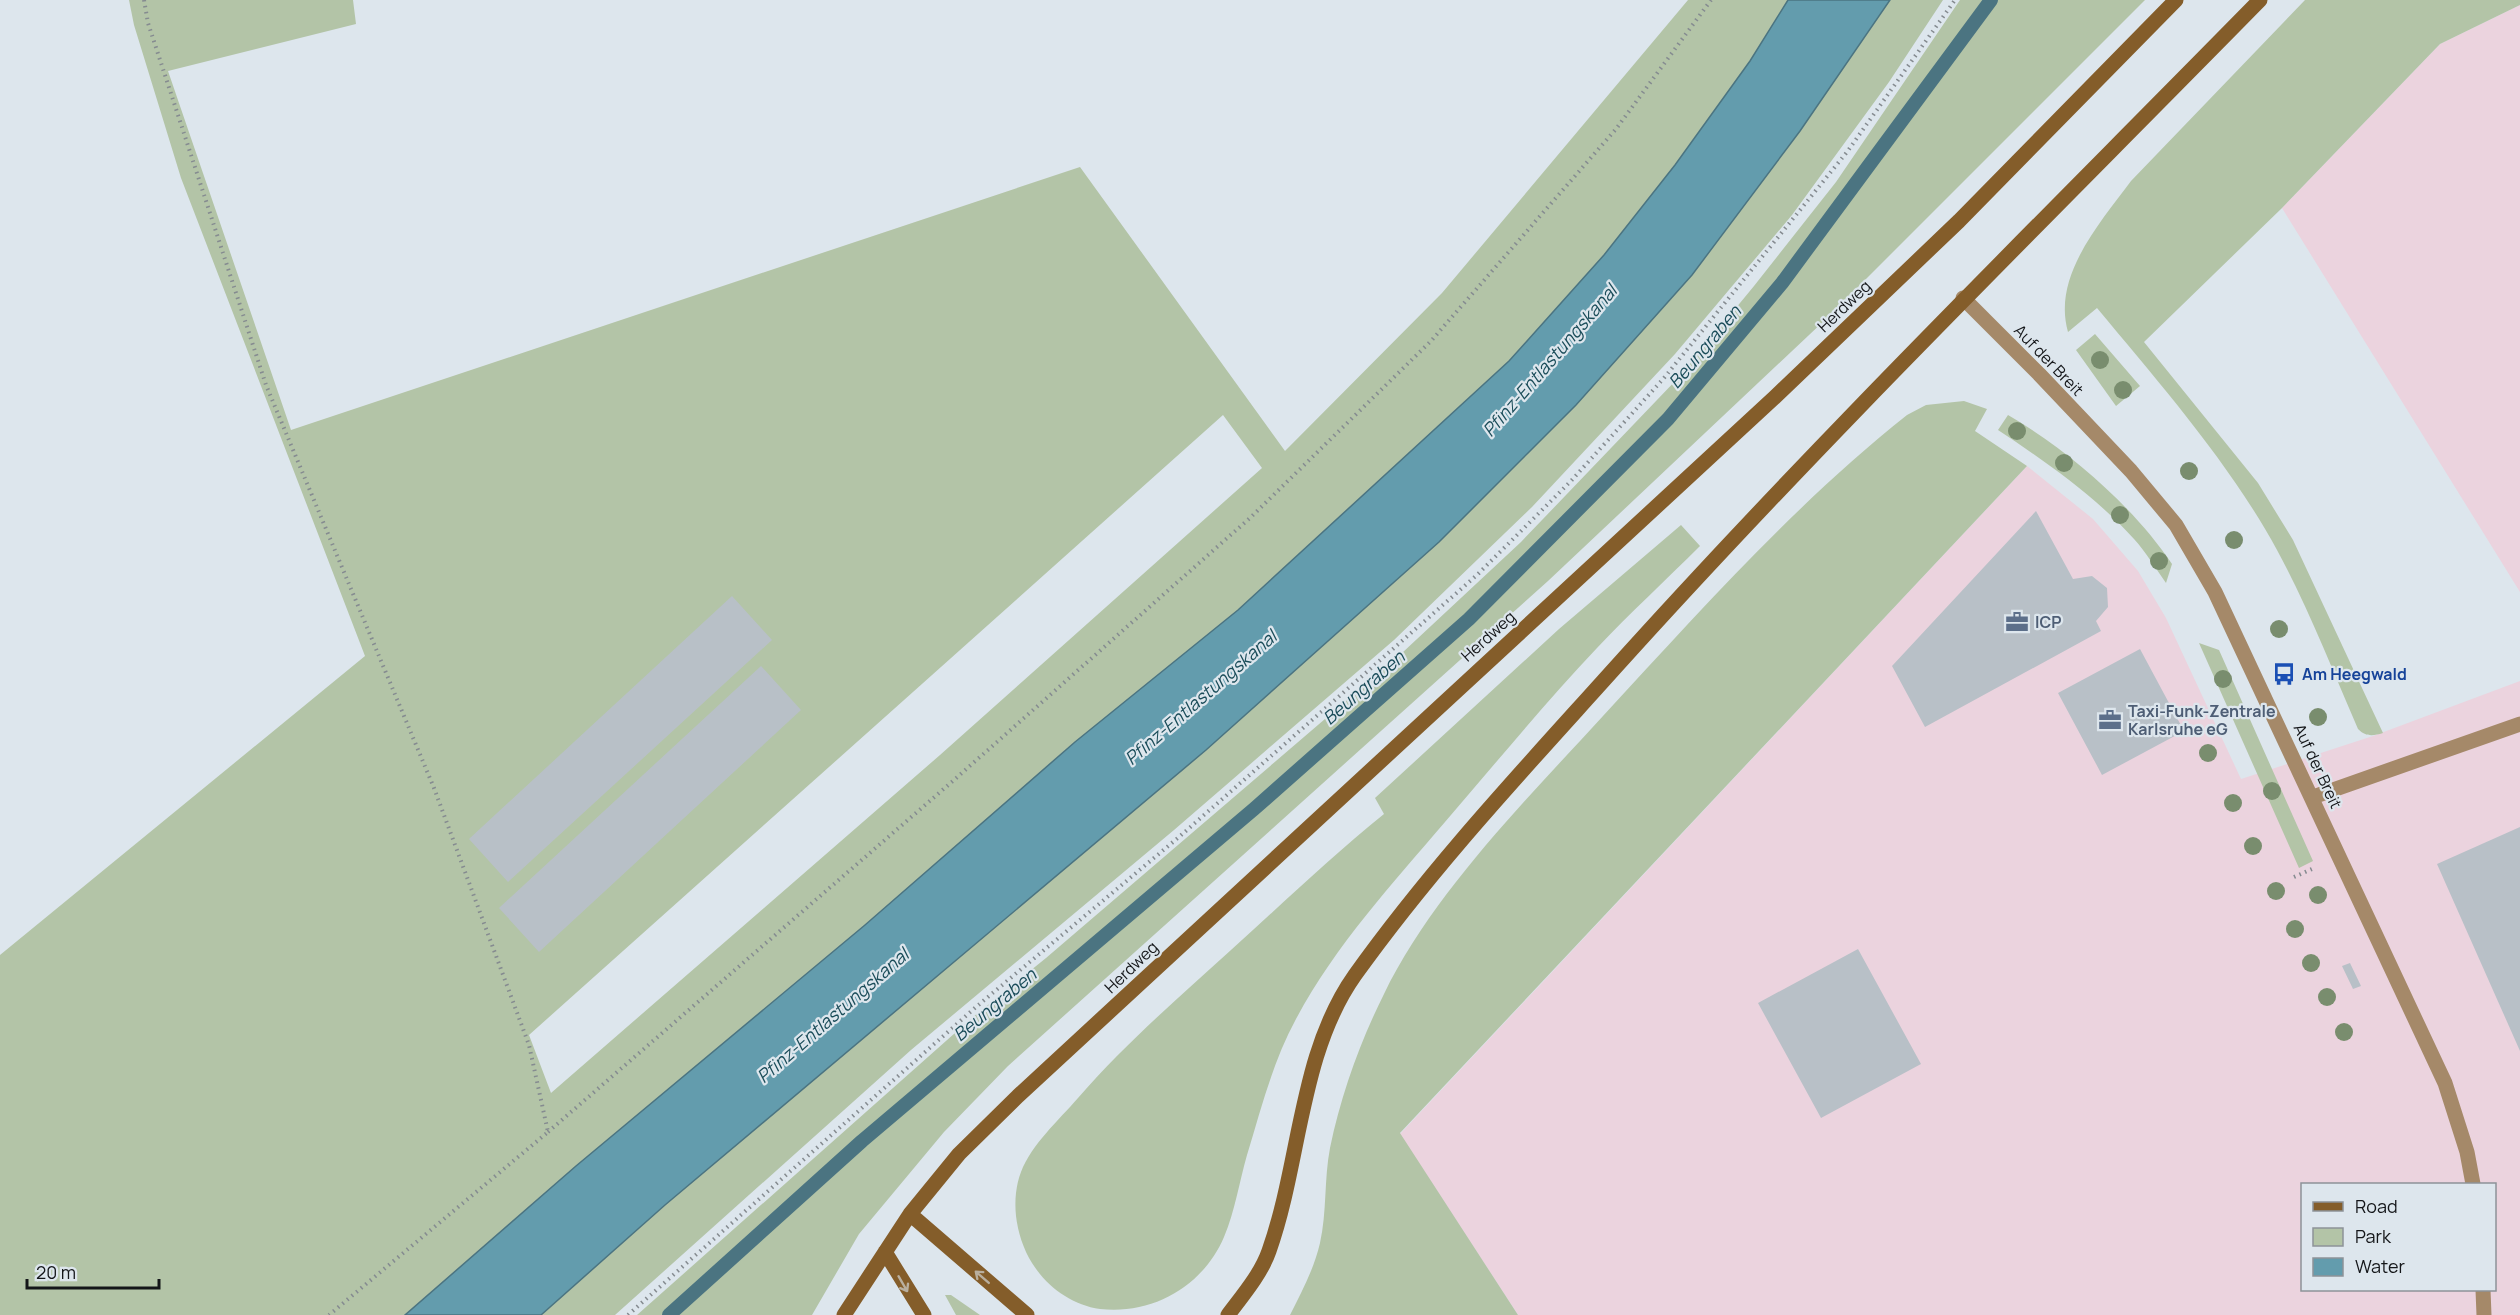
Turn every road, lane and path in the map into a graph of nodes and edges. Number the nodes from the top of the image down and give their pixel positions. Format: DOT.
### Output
graph roads {
  1 [pos="144,0"];
  2 [pos="1710,0"];
  3 [pos="1955,0"];
  4 [pos="2176,0"];
  5 [pos="2260,0"];
  6 [pos="1963,298"];
  7 [pos="2520,724"];
  8 [pos="2313,797"];
  9 [pos="548,1132"];
  10 [pos="2473,1183"];
  11 [pos="910,1214"];
  12 [pos="885,1252"];
  13 [pos="2483,1291"];
  14 [pos="329,1315"];
  15 [pos="628,1315"];
  16 [pos="844,1315"];
  17 [pos="924,1315"];
  18 [pos="1027,1315"];
  19 [pos="1228,1315"];
  20 [pos="2484,1315"];
  1 -- 9 [label="path"];
  2 -- 9 [label="path"];
  3 -- 15 [label="path"];
  4 -- 11 [label="main road, Herdweg"];
  5 -- 6 [label="main road"];
  6 -- 8 [label="street, Auf der Breit"];
  6 -- 19 [label="main road"];
  7 -- 8 [label="street"];
  8 -- 10 [label="street, Auf der Breit"];
  9 -- 14 [label="path"];
  11 -- 12 [label="main road, Herdweg"];
  18 -- 11 [label="main road, one-way"];
  12 -- 16 [label="main road, Herdweg"];
  12 -- 17 [label="main road, one-way"];
  13 -- 20 [label="street"];
}
